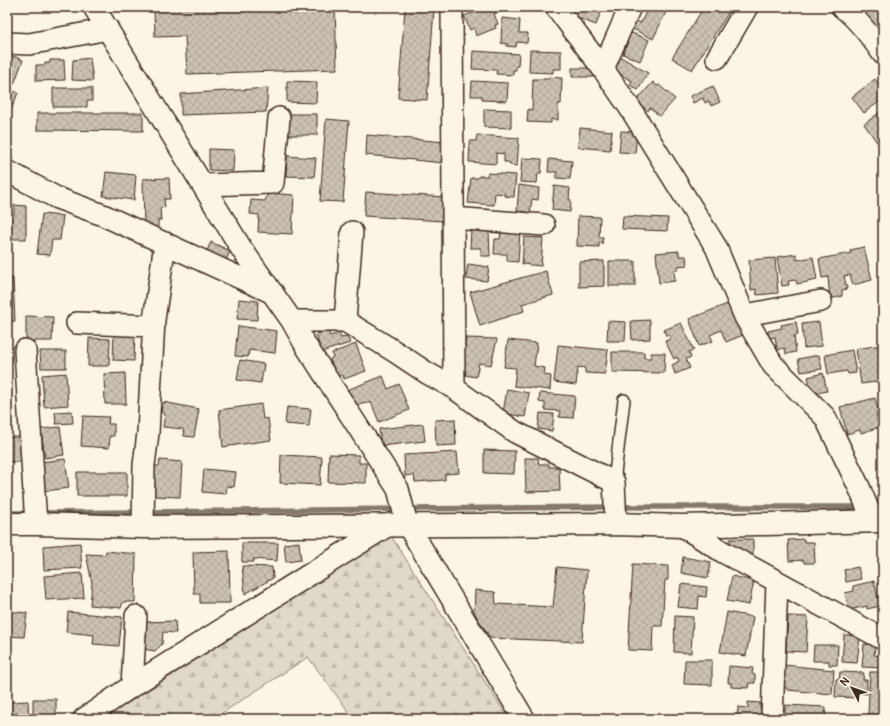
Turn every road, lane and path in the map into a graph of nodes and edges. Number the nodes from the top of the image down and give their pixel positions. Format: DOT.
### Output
graph roads {
  1 [pos="94,7"];
  2 [pos="452,7"];
  3 [pos="556,7"];
  4 [pos="630,7"];
  5 [pos="747,7"];
  6 [pos="842,7"];
  7 [pos="108,29"];
  8 [pos="7,43"];
  9 [pos="883,54"];
  10 [pos="717,58"];
  11 [pos="603,69"];
  12 [pos="279,118"];
  13 [pos="7,171"];
  14 [pos="203,185"];
  15 [pos="453,218"];
  16 [pos="544,225"];
  17 [pos="352,232"];
  18 [pos="165,243"];
  19 [pos="273,293"];
  20 [pos="820,301"];
  21 [pos="745,315"];
  22 [pos="292,321"];
  23 [pos="345,321"];
  24 [pos="77,323"];
  25 [pos="154,326"];
  26 [pos="25,350"];
  27 [pos="454,388"];
  28 [pos="624,400"];
  29 [pos="615,505"];
  30 [pos="873,514"];
  31 [pos="35,516"];
  32 [pos="143,517"];
  33 [pos="401,517"];
  34 [pos="7,524"];
  35 [pos="682,526"];
  36 [pos="776,582"];
  37 [pos="136,616"];
  38 [pos="883,639"];
  39 [pos="132,686"];
  40 [pos="84,719"];
  41 [pos="524,719"];
  42 [pos="772,719"];
  1 -- 7 [label="street"];
  2 -- 15 [label="street"];
  3 -- 11 [label="street"];
  4 -- 11 [label="street"];
  5 -- 10 [label="street"];
  6 -- 9 [label="street"];
  7 -- 8 [label="street"];
  7 -- 14 [label="street"];
  11 -- 21 [label="street"];
  12 -- 14 [label="street"];
  13 -- 18 [label="street"];
  14 -- 19 [label="street"];
  15 -- 16 [label="street"];
  15 -- 27 [label="street"];
  17 -- 23 [label="street"];
  18 -- 19 [label="street"];
  18 -- 25 [label="street"];
  19 -- 22 [label="street"];
  20 -- 21 [label="street"];
  21 -- 30 [label="street"];
  22 -- 23 [label="street"];
  22 -- 33 [label="street"];
  23 -- 27 [label="street"];
  24 -- 25 [label="street"];
  25 -- 32 [label="street"];
  26 -- 31 [label="street"];
  27 -- 29 [label="street"];
  28 -- 29 [label="lane"];
  29 -- 33 [label="street"];
  29 -- 35 [label="street"];
  30 -- 35 [label="street"];
  31 -- 32 [label="street"];
  31 -- 34 [label="street"];
  32 -- 33 [label="street"];
  33 -- 39 [label="street"];
  33 -- 41 [label="street"];
  35 -- 36 [label="street"];
  36 -- 38 [label="street"];
  36 -- 42 [label="street"];
  37 -- 39 [label="street"];
  39 -- 40 [label="street"];
}
